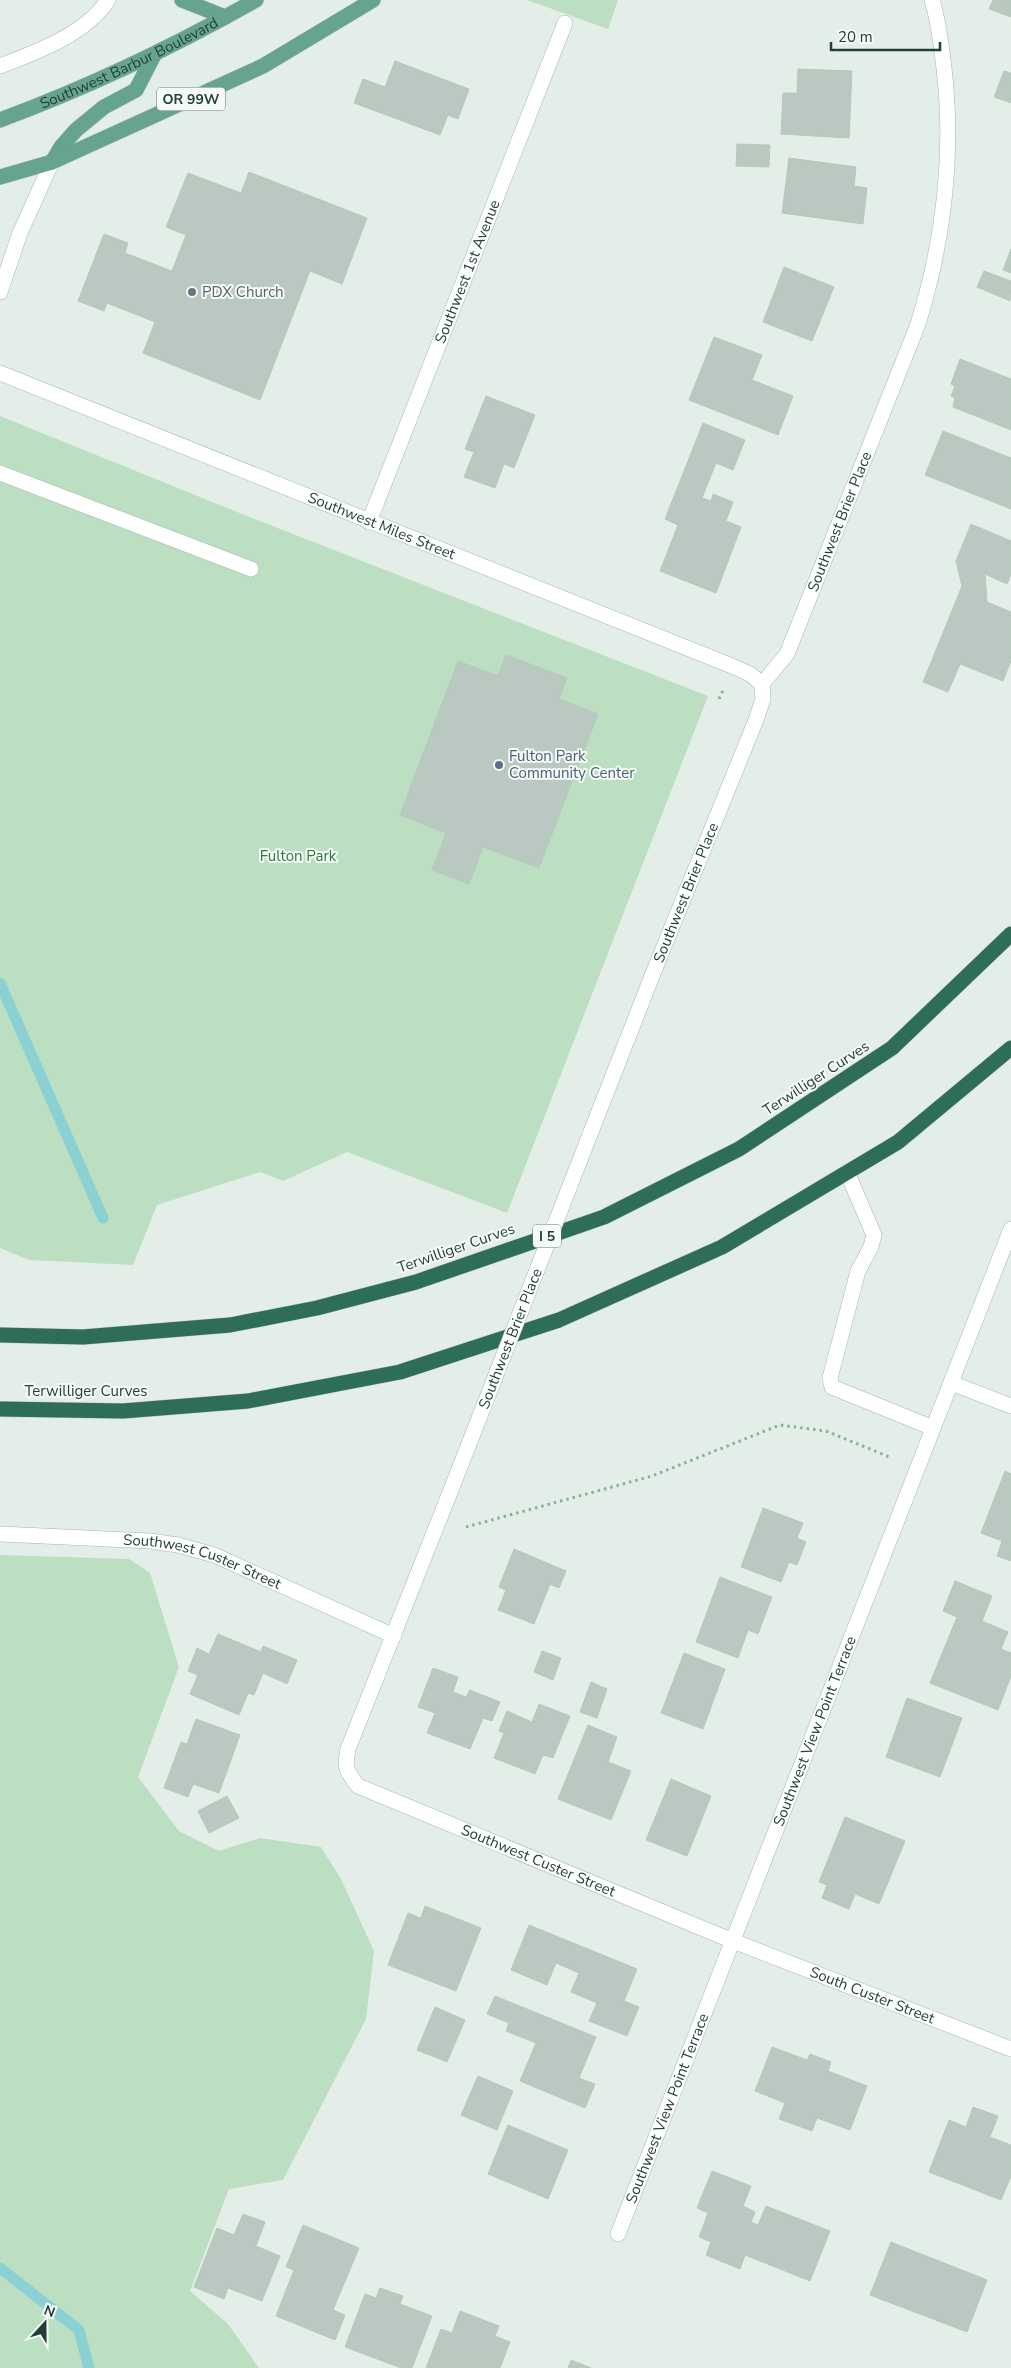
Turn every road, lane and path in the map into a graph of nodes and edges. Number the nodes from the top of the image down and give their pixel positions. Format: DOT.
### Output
graph roads {
  1 [pos="108,0"];
  2 [pos="182,0"];
  3 [pos="256,0"];
  4 [pos="373,0"];
  5 [pos="932,0"];
  6 [pos="225,18"];
  7 [pos="566,23"];
  8 [pos="154,55"];
  9 [pos="0,66"];
  10 [pos="0,120"];
  11 [pos="52,162"];
  12 [pos="0,177"];
  13 [pos="0,292"];
  14 [pos="0,373"];
  15 [pos="0,473"];
  16 [pos="369,522"];
  17 [pos="251,569"];
  18 [pos="762,684"];
  19 [pos="1011,934"];
  20 [pos="1011,1048"];
  21 [pos="847,1172"];
  22 [pos="1011,1229"];
  23 [pos="0,1335"];
  24 [pos="951,1383"];
  25 [pos="1011,1406"];
  26 [pos="0,1409"];
  27 [pos="933,1428"];
  28 [pos="917,1468"];
  29 [pos="0,1534"];
  30 [pos="434,1536"];
  31 [pos="394,1636"];
  32 [pos="348,1774"];
  33 [pos="733,1941"];
  34 [pos="1011,2049"];
  35 [pos="618,2234"];
  1 -- 9 [label="street"];
  2 -- 6 [label="main road"];
  3 -- 6 [label="main road, Southwest Barbur Boulevard"];
  4 -- 11 [label="main road, OR 99W"];
  5 -- 18 [label="street, Southwest Brier Place"];
  6 -- 8 [label="main road, Southwest Barbur Boulevard"];
  7 -- 16 [label="street, Southwest 1st Avenue"];
  8 -- 10 [label="main road, Southwest Barbur Boulevard"];
  8 -- 11 [label="main road"];
  11 -- 12 [label="main road, OR 99W"];
  11 -- 13 [label="street"];
  14 -- 16 [label="street, Southwest Miles Street"];
  15 -- 17 [label="street"];
  16 -- 18 [label="street, Southwest Miles Street"];
  18 -- 30 [label="street, Southwest Brier Place, bridge"];
  19 -- 23 [label="highway, Terwilliger Curves / I 5"];
  20 -- 21 [label="highway, Terwilliger Curves"];
  21 -- 26 [label="highway, Terwilliger Curves"];
  21 -- 27 [label="street"];
  22 -- 24 [label="street, Southwest View Point Terrace"];
  24 -- 25 [label="street"];
  24 -- 27 [label="street, Southwest View Point Terrace"];
  27 -- 28 [label="street, Southwest View Point Terrace"];
  28 -- 30 [label="path"];
  28 -- 33 [label="street, Southwest View Point Terrace"];
  29 -- 31 [label="street, Southwest Custer Street"];
  30 -- 31 [label="street, Southwest Brier Place"];
  31 -- 32 [label="street, Southwest Brier Place"];
  32 -- 33 [label="street, Southwest Custer Street"];
  33 -- 34 [label="street, South Custer Street"];
  33 -- 35 [label="street, Southwest View Point Terrace"];
}
